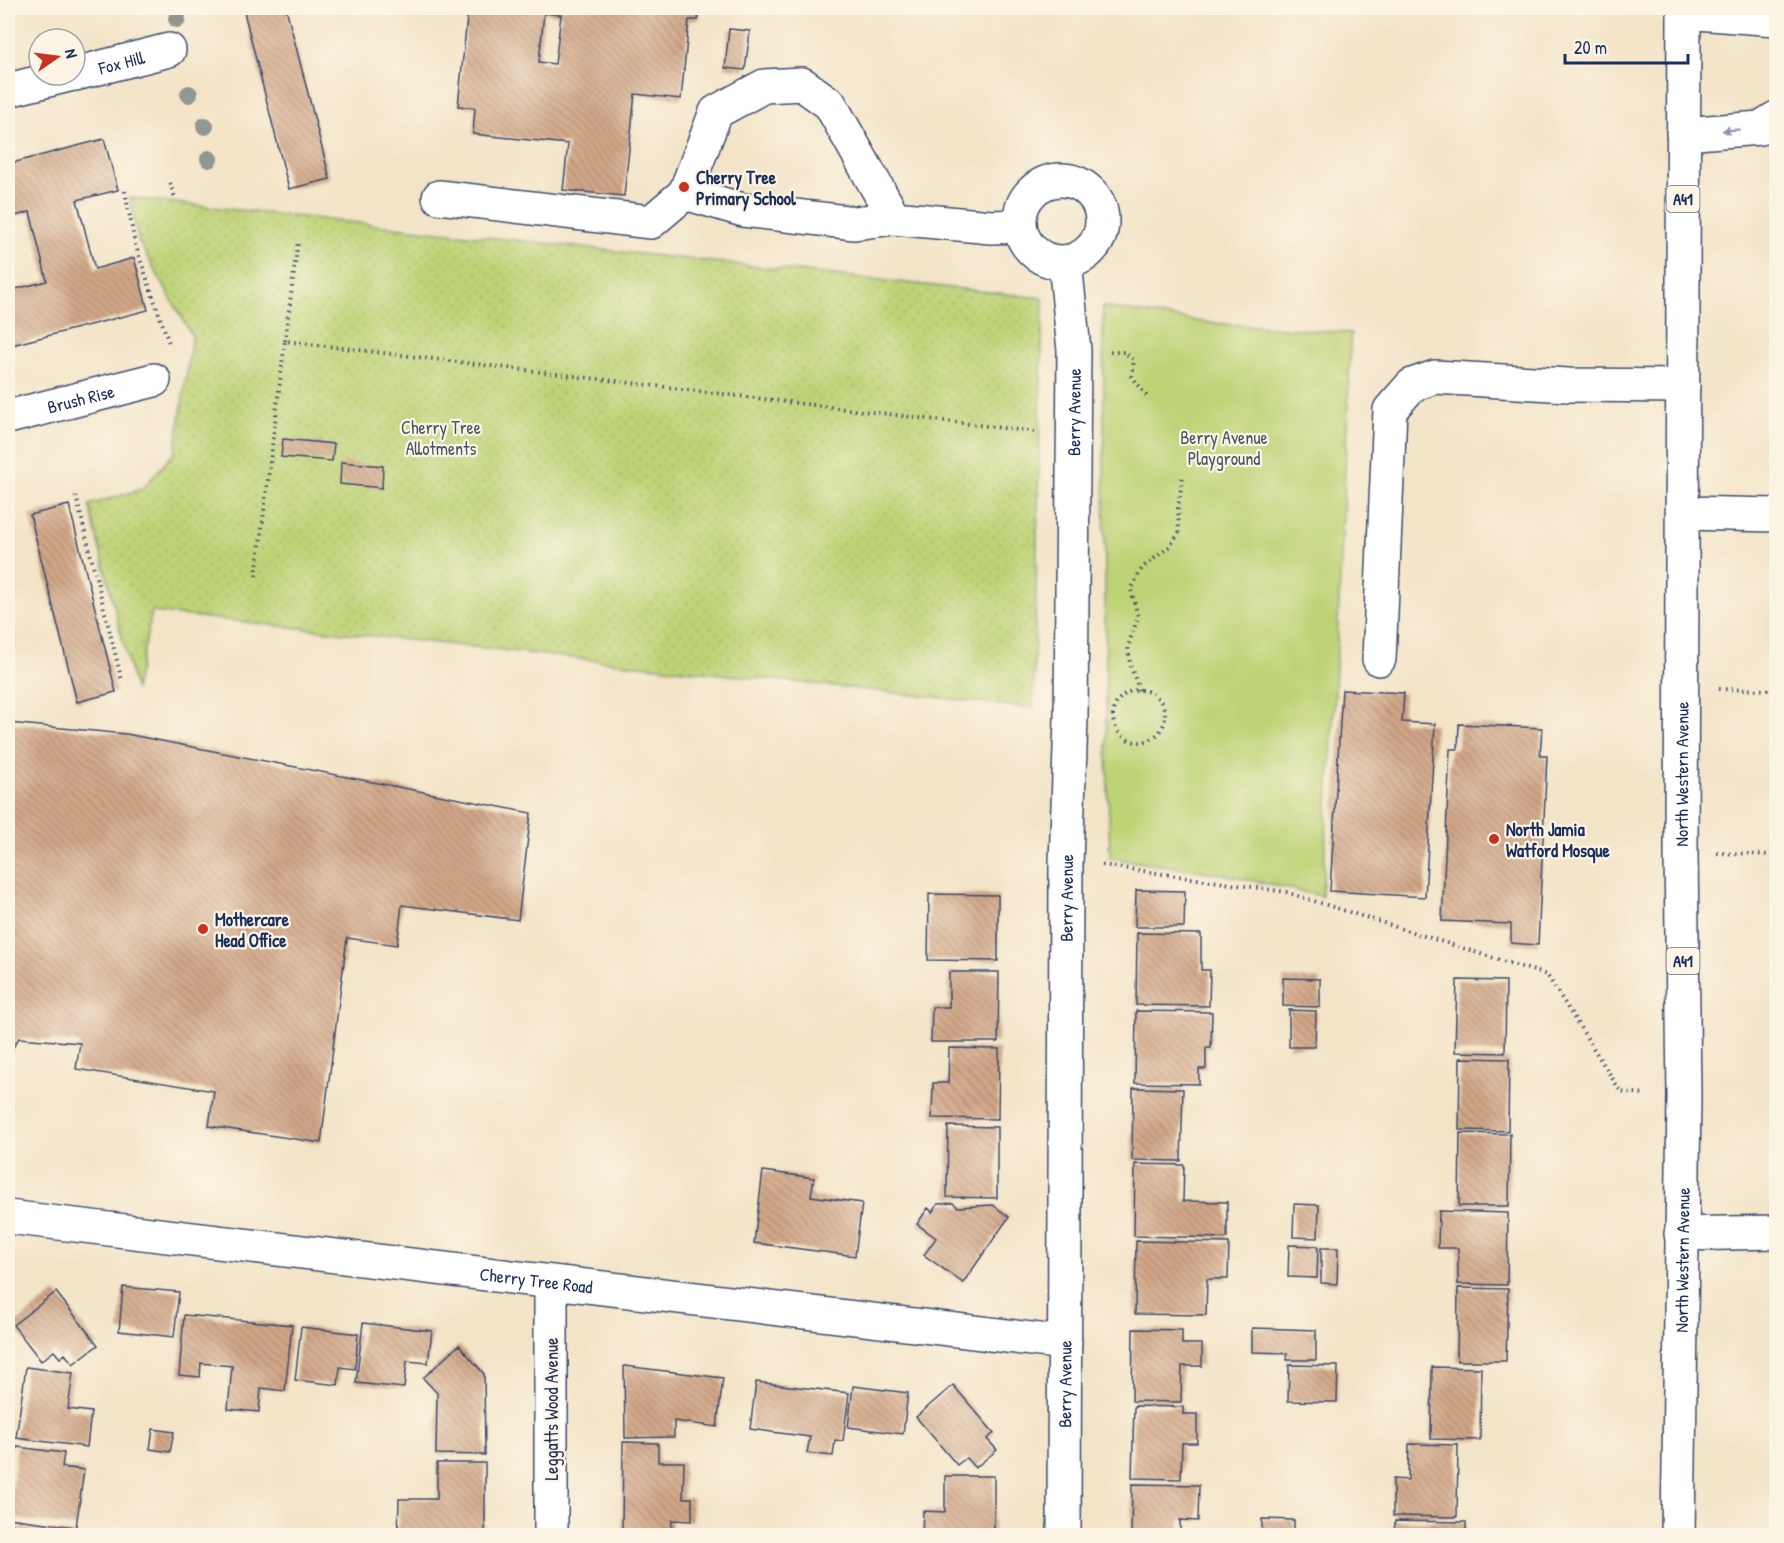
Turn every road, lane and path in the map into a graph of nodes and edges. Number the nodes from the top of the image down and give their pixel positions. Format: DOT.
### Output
graph roads {
  1 [pos="1683,9"];
  2 [pos="1776,19"];
  3 [pos="169,50"];
  4 [pos="87,71"];
  5 [pos="27,85"];
  6 [pos="8,90"];
  7 [pos="1776,118"];
  8 [pos="1683,134"];
  9 [pos="170,183"];
  10 [pos="125,191"];
  11 [pos="685,193"];
  12 [pos="439,197"];
  13 [pos="175,198"];
  14 [pos="894,218"];
  15 [pos="1020,226"];
  16 [pos="298,241"];
  17 [pos="1065,262"];
  18 [pos="285,340"];
  19 [pos="171,349"];
  20 [pos="1074,350"];
  21 [pos="154,380"];
  22 [pos="1683,386"];
  23 [pos="1148,398"];
  24 [pos="8,417"];
  25 [pos="1072,436"];
  26 [pos="1183,475"];
  27 [pos="76,496"];
  28 [pos="1683,513"];
  29 [pos="1776,515"];
  30 [pos="256,576"];
  31 [pos="1379,659"];
  32 [pos="123,681"];
  33 [pos="1682,688"];
  34 [pos="1139,690"];
  35 [pos="1776,690"];
  36 [pos="1681,852"];
  37 [pos="1776,855"];
  38 [pos="1065,863"];
  39 [pos="1654,1094"];
  40 [pos="8,1217"];
  41 [pos="1776,1232"];
  42 [pos="1681,1234"];
  43 [pos="551,1283"];
  44 [pos="1065,1343"];
  45 [pos="551,1536"];
  46 [pos="1064,1536"];
  47 [pos="1678,1536"];
  1 -- 2 [label="main road"];
  1 -- 8 [label="main road, North Western Avenue / A41"];
  3 -- 4 [label="main road, Fox Hill"];
  5 -- 6 [label="main road"];
  7 -- 8 [label="main road, one-way"];
  8 -- 22 [label="main road, North Western Avenue / A41"];
  9 -- 13 [label="path"];
  10 -- 19 [label="path"];
  11 -- 12 [label="main road"];
  11 -- 14 [label="main road"];
  11 -- 14 [label="main road"];
  14 -- 15 [label="main road"];
  15 -- 17 [label="main road"];
  15 -- 17 [label="main road"];
  16 -- 18 [label="path"];
  17 -- 20 [label="main road, Berry Avenue"];
  18 -- 25 [label="path"];
  18 -- 30 [label="path"];
  20 -- 23 [label="path"];
  20 -- 25 [label="main road, Berry Avenue"];
  21 -- 24 [label="main road, Brush Rise"];
  22 -- 28 [label="main road, North Western Avenue / A41"];
  22 -- 31 [label="main road"];
  25 -- 38 [label="main road, Berry Avenue"];
  26 -- 34 [label="path"];
  27 -- 32 [label="path"];
  28 -- 29 [label="main road"];
  28 -- 33 [label="main road, North Western Avenue / A41"];
  33 -- 35 [label="path"];
  33 -- 36 [label="main road, North Western Avenue / A41"];
  34 -- 34 [label="path"];
  36 -- 37 [label="path"];
  36 -- 42 [label="main road, North Western Avenue / A41"];
  38 -- 39 [label="path"];
  38 -- 44 [label="main road, Berry Avenue"];
  40 -- 43 [label="main road, Cherry Tree Road"];
  41 -- 42 [label="main road"];
  42 -- 47 [label="main road, North Western Avenue / A41"];
  43 -- 44 [label="main road, Cherry Tree Road"];
  43 -- 45 [label="main road, Leggatts Wood Avenue"];
  44 -- 46 [label="main road, Berry Avenue"];
}
